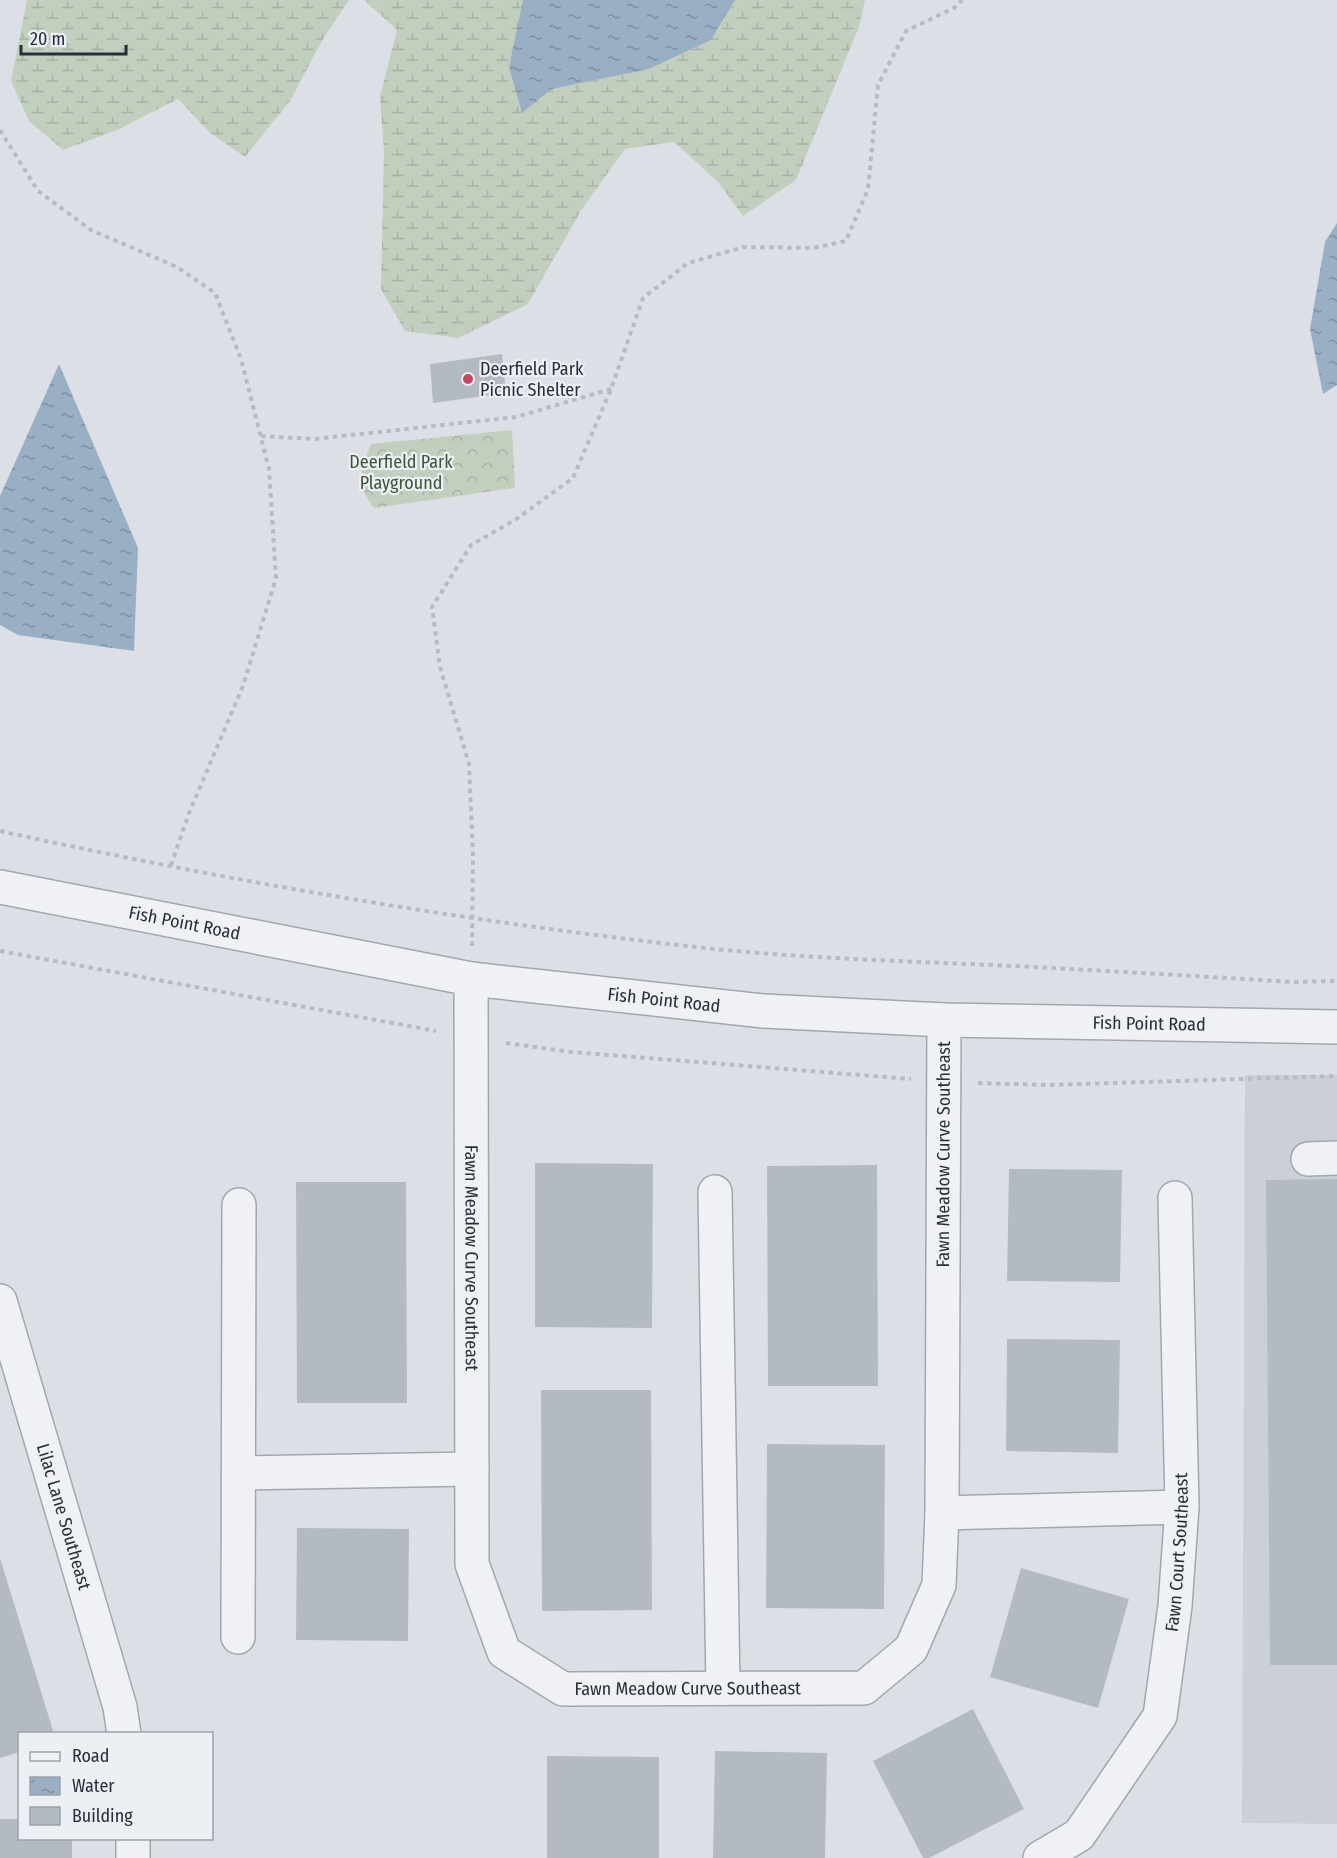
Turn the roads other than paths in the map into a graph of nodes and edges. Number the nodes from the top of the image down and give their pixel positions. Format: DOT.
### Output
graph roads {
  1 [pos="0,887"];
  2 [pos="471,979"];
  3 [pos="944,1020"];
  4 [pos="1337,1027"];
  5 [pos="715,1192"];
  6 [pos="1174,1198"];
  7 [pos="239,1205"];
  8 [pos="0,1301"];
  9 [pos="472,1469"];
  10 [pos="239,1473"];
  11 [pos="1182,1507"];
  12 [pos="942,1513"];
  13 [pos="238,1637"];
  14 [pos="723,1688"];
  15 [pos="123,1732"];
  16 [pos="133,1840"];
  17 [pos="133,1858"];
  18 [pos="1040,1858"];
  1 -- 2 [label="street, Fish Point Road"];
  2 -- 3 [label="street, Fish Point Road"];
  2 -- 9 [label="street, Fawn Meadow Curve Southeast"];
  3 -- 4 [label="street, Fish Point Road"];
  3 -- 12 [label="street, Fawn Meadow Curve Southeast"];
  5 -- 14 [label="street"];
  6 -- 11 [label="street, Fawn Court Southeast"];
  7 -- 10 [label="street"];
  8 -- 15 [label="street, Lilac Lane Southeast"];
  9 -- 10 [label="street"];
  9 -- 14 [label="street, Fawn Meadow Curve Southeast"];
  10 -- 13 [label="street"];
  11 -- 12 [label="street"];
  11 -- 18 [label="street, Fawn Court Southeast"];
  12 -- 14 [label="street, Fawn Meadow Curve Southeast"];
  16 -- 17 [label="street"];
}
